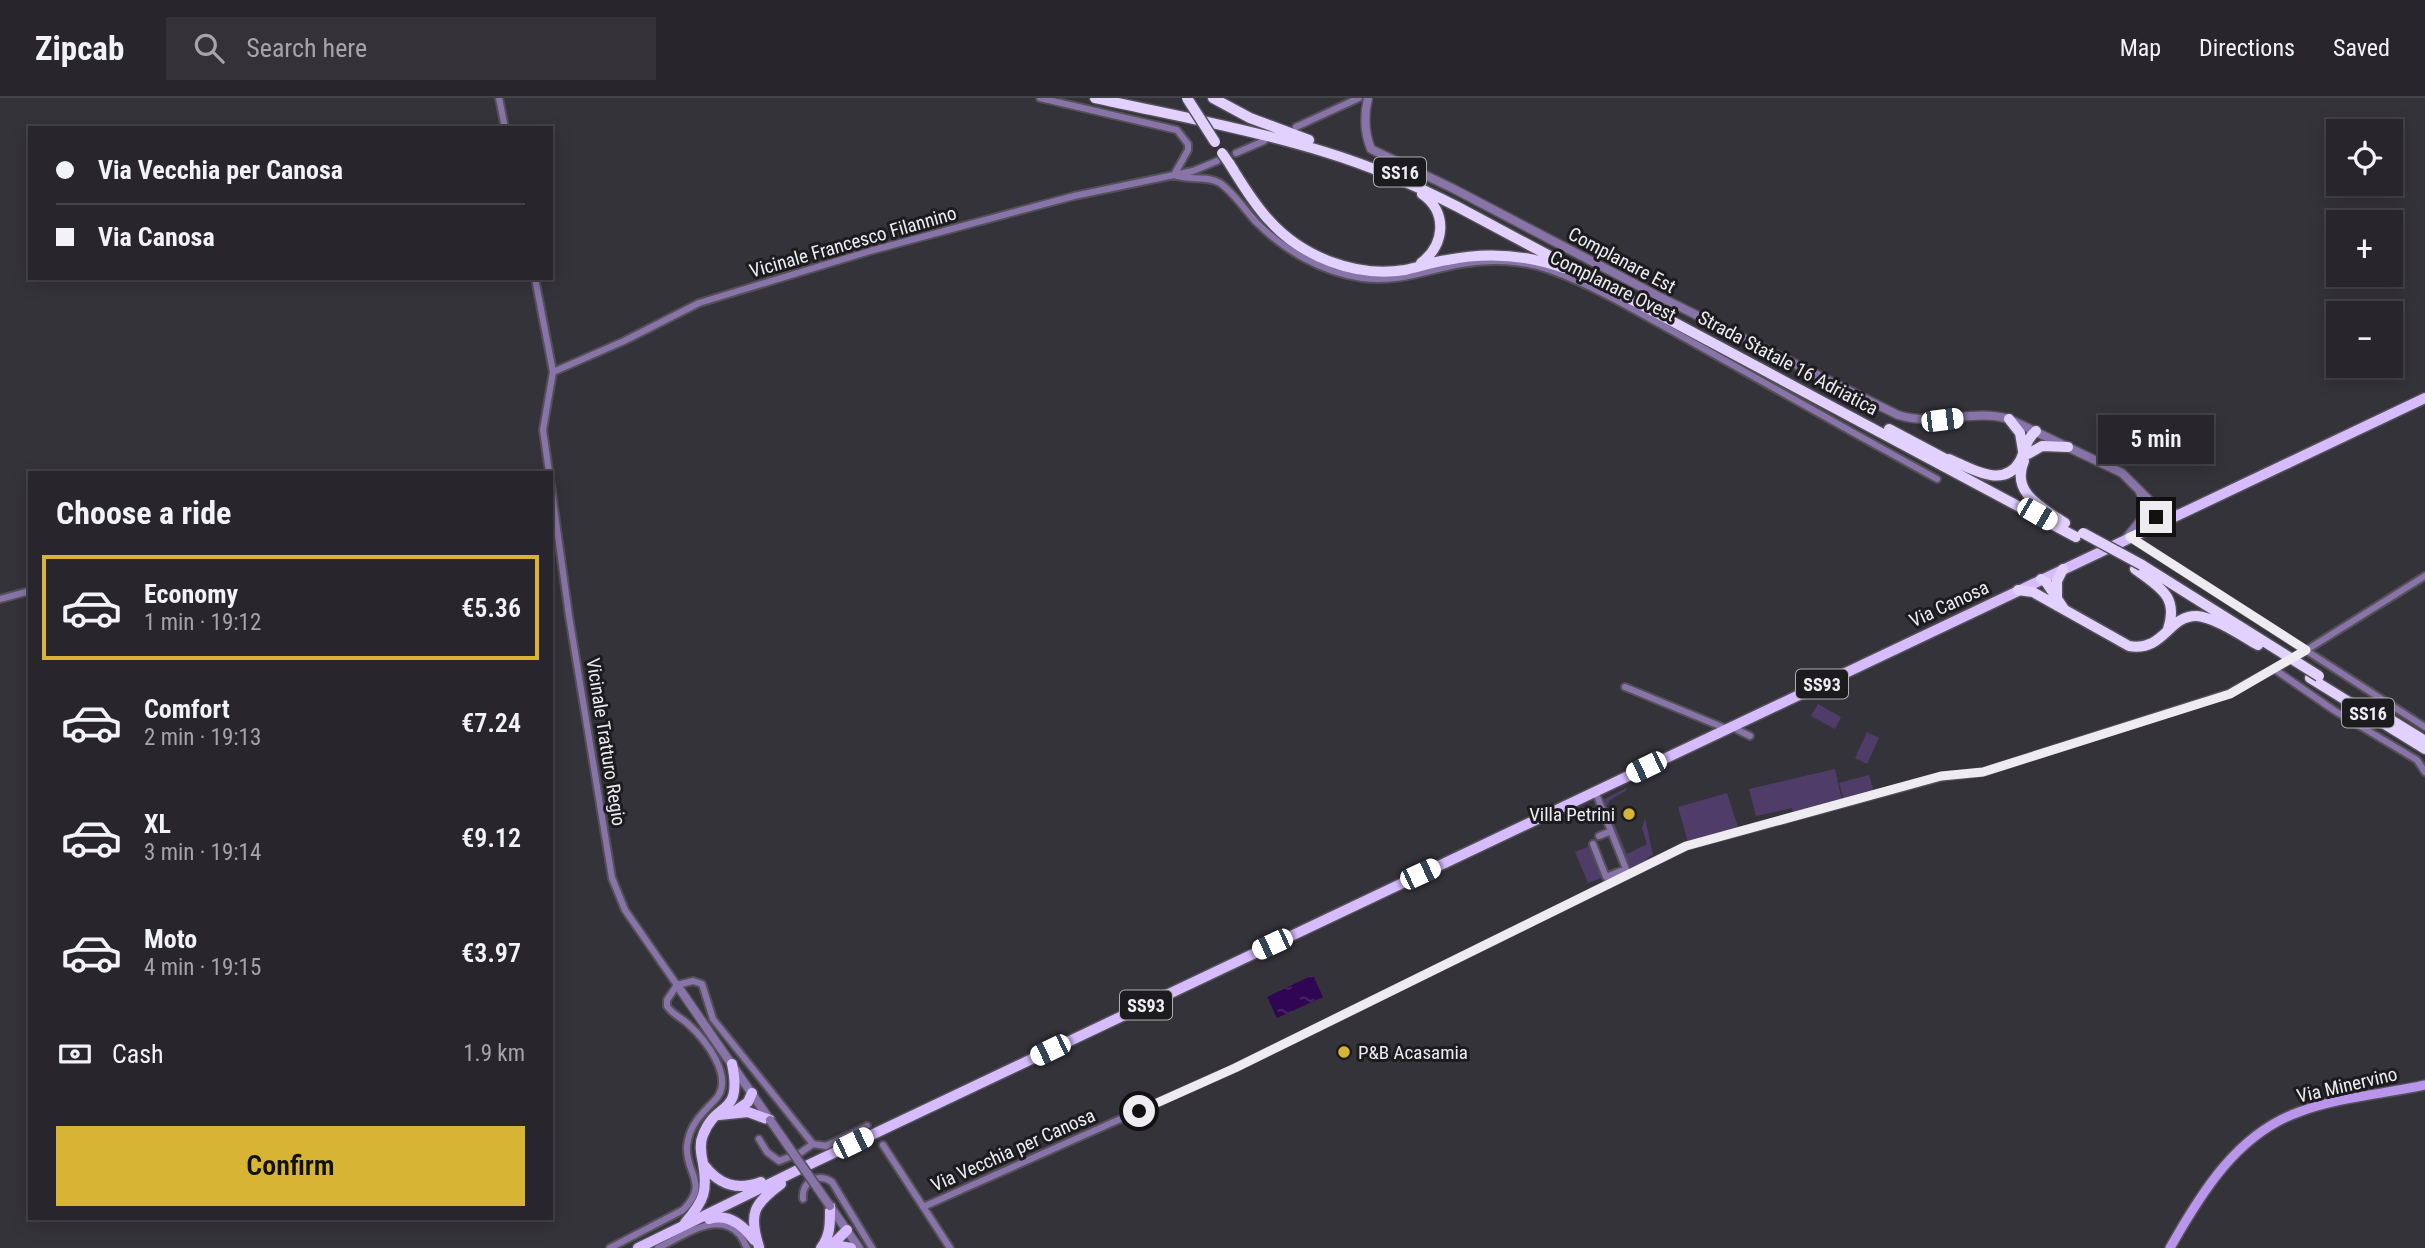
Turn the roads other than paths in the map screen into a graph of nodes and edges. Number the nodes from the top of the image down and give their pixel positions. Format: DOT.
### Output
graph roads {
  1 [pos="499,98"];
  2 [pos="1040,98"];
  3 [pos="1096,98"];
  4 [pos="1125,98"];
  5 [pos="1187,98"];
  6 [pos="1213,98"];
  7 [pos="1359,98"];
  8 [pos="1368,98"];
  9 [pos="505,126"];
  10 [pos="1296,127"];
  11 [pos="1309,140"];
  12 [pos="1264,141"];
  13 [pos="1236,153"];
  14 [pos="1219,157"];
  15 [pos="1362,164"];
  16 [pos="1174,175"];
  17 [pos="1415,268"];
  18 [pos="535,280"];
  19 [pos="1616,291"];
  20 [pos="553,372"];
  21 [pos="1787,378"];
  22 [pos="2425,398"];
  23 [pos="2009,419"];
  24 [pos="2036,432"];
  25 [pos="1923,447"];
  26 [pos="2068,447"];
  27 [pos="2026,453"];
  28 [pos="549,471"];
  29 [pos="1937,479"];
  30 [pos="553,500"];
  31 [pos="2147,505"];
  32 [pos="2180,514"];
  33 [pos="2065,523"];
  34 [pos="2157,525"];
  35 [pos="2080,535"];
  36 [pos="2127,539"];
  37 [pos="2139,567"];
  38 [pos="2063,569"];
  39 [pos="2425,576"];
  40 [pos="2041,579"];
  41 [pos="2018,590"];
  42 [pos="28,592"];
  43 [pos="0,599"];
  44 [pos="2055,601"];
  45 [pos="2167,632"];
  46 [pos="2258,645"];
  47 [pos="2306,650"];
  48 [pos="2281,658"];
  49 [pos="2274,669"];
  50 [pos="2315,677"];
  51 [pos="1625,687"];
  52 [pos="2425,727"];
  53 [pos="1730,728"];
  54 [pos="1751,736"];
  55 [pos="2425,741"];
  56 [pos="2425,749"];
  57 [pos="2425,772"];
  58 [pos="1595,791"];
  59 [pos="1611,831"];
  60 [pos="1599,836"];
  61 [pos="1593,844"];
  62 [pos="677,985"];
  63 [pos="732,1064"];
  64 [pos="2425,1086"];
  65 [pos="752,1093"];
  66 [pos="732,1108"];
  67 [pos="770,1120"];
  68 [pos="867,1126"];
  69 [pos="759,1139"];
  70 [pos="813,1144"];
  71 [pos="883,1145"];
  72 [pos="703,1163"];
  73 [pos="804,1167"];
  74 [pos="803,1199"];
  75 [pos="830,1206"];
  76 [pos="923,1207"];
  77 [pos="681,1228"];
  78 [pos="848,1230"];
  79 [pos="828,1245"];
  80 [pos="760,1247"];
  81 [pos="610,1248"];
  82 [pos="638,1248"];
  83 [pos="658,1248"];
  84 [pos="747,1248"];
  85 [pos="851,1248"];
  86 [pos="859,1248"];
  87 [pos="872,1248"];
  88 [pos="950,1248"];
  89 [pos="2170,1248"];
  1 -- 9 [label="street"];
  2 -- 16 [label="street"];
  3 -- 15 [label="highway, Strada Statale 16 Adriatica / SS16"];
  4 -- 11 [label="highway, Strada Statale 16 Adriatica / SS16"];
  5 -- 14 [label="highway, SS16, bridge"];
  6 -- 11 [label="highway, SS16"];
  7 -- 10 [label="street"];
  8 -- 23 [label="street, Complanare Est"];
  11 -- 21 [label="highway, Strada Statale 16 Adriatica / SS16"];
  12 -- 13 [label="street"];
  14 -- 16 [label="street, Vicinale Francesco Filannino"];
  14 -- 17 [label="highway, SS16, bridge"];
  15 -- 17 [label="highway, SS16"];
  15 -- 19 [label="highway, Strada Statale 16 Adriatica / SS16"];
  16 -- 20 [label="street, Vicinale Francesco Filannino"];
  16 -- 29 [label="street, Complanare Ovest"];
  17 -- 19 [label="highway, SS16"];
  18 -- 20 [label="street"];
  19 -- 21 [label="highway, Strada Statale 16 Adriatica / SS16"];
  20 -- 28 [label="street"];
  21 -- 25 [label="highway, Strada Statale 16 Adriatica / SS16"];
  21 -- 35 [label="highway, Strada Statale 16 Adriatica / SS16"];
  22 -- 32 [label="main road, Via Canosa / SS93"];
  23 -- 24 [label="street, Complanare Est"];
  23 -- 27 [label="highway"];
  24 -- 26 [label="street, Complanare Est"];
  24 -- 27 [label="highway, SS16"];
  25 -- 27 [label="highway, SS16"];
  25 -- 33 [label="highway, Strada Statale 16 Adriatica / SS16"];
  26 -- 27 [label="highway"];
  26 -- 31 [label="street, Complanare Est"];
  27 -- 33 [label="highway, SS16"];
  30 -- 62 [label="street, Vicinale Tratturo Regio"];
  31 -- 32 [label="street, Complanare Est"];
  31 -- 34 [label="street, Complanare Est"];
  31 -- 36 [label="street"];
  32 -- 34 [label="main road, Via Canosa / SS93"];
  33 -- 35 [label="highway, Strada Statale 16 Adriatica / SS16"];
  34 -- 36 [label="main road, Via Canosa / SS93"];
  35 -- 37 [label="highway, Strada Statale 16 Adriatica / SS16"];
  36 -- 38 [label="main road, Via Canosa / SS93"];
  36 -- 47 [label="street"];
  37 -- 45 [label="highway, SS16"];
  37 -- 46 [label="highway, Strada Statale 16 Adriatica / SS16"];
  37 -- 48 [label="highway, Strada Statale 16 Adriatica / SS16"];
  38 -- 40 [label="main road, Via Canosa / SS93"];
  38 -- 44 [label="highway"];
  39 -- 47 [label="street, Via Vecchia per Canosa"];
  40 -- 41 [label="main road, Via Canosa / SS93"];
  40 -- 44 [label="highway, SS16"];
  41 -- 44 [label="highway"];
  41 -- 53 [label="main road, Via Canosa / SS93"];
  42 -- 43 [label="street"];
  44 -- 45 [label="highway, SS16"];
  45 -- 46 [label="highway, SS16"];
  46 -- 48 [label="highway, Strada Statale 16 Adriatica / SS16"];
  47 -- 48 [label="street, Via Vecchia per Canosa"];
  47 -- 52 [label="street"];
  48 -- 49 [label="street, Via Vecchia per Canosa"];
  48 -- 50 [label="highway, Strada Statale 16 Adriatica / SS16, bridge"];
  49 -- 57 [label="street"];
  49 -- 76 [label="street, Via Vecchia per Canosa"];
  50 -- 55 [label="highway, Strada Statale 16 Adriatica / SS16"];
  50 -- 56 [label="highway, Strada Statale 16 Adriatica / SS16"];
  51 -- 53 [label="street"];
  53 -- 54 [label="street"];
  53 -- 58 [label="main road, Via Canosa / SS93"];
  58 -- 59 [label="street"];
  58 -- 73 [label="main road, Via Canosa / SS93"];
  59 -- 60 [label="street"];
  59 -- 61 [label="street"];
  62 -- 63 [label="street"];
  62 -- 70 [label="street"];
  62 -- 81 [label="street"];
  63 -- 65 [label="street"];
  63 -- 66 [label="main road"];
  64 -- 89 [label="main road, Via Minervino"];
  65 -- 66 [label="main road"];
  65 -- 67 [label="street"];
  66 -- 67 [label="main road"];
  66 -- 72 [label="main road"];
  67 -- 75 [label="street, bridge"];
  68 -- 70 [label="street"];
  69 -- 70 [label="street"];
  71 -- 76 [label="street"];
  72 -- 73 [label="main road"];
  72 -- 77 [label="main road"];
  73 -- 77 [label="main road, SS93"];
  73 -- 80 [label="main road"];
  74 -- 87 [label="street"];
  75 -- 78 [label="street"];
  75 -- 79 [label="main road"];
  76 -- 88 [label="street"];
  77 -- 80 [label="main road"];
  77 -- 82 [label="main road, SS93"];
  78 -- 79 [label="main road"];
  78 -- 86 [label="street"];
  79 -- 85 [label="main road"];
  83 -- 84 [label="street"];
}
